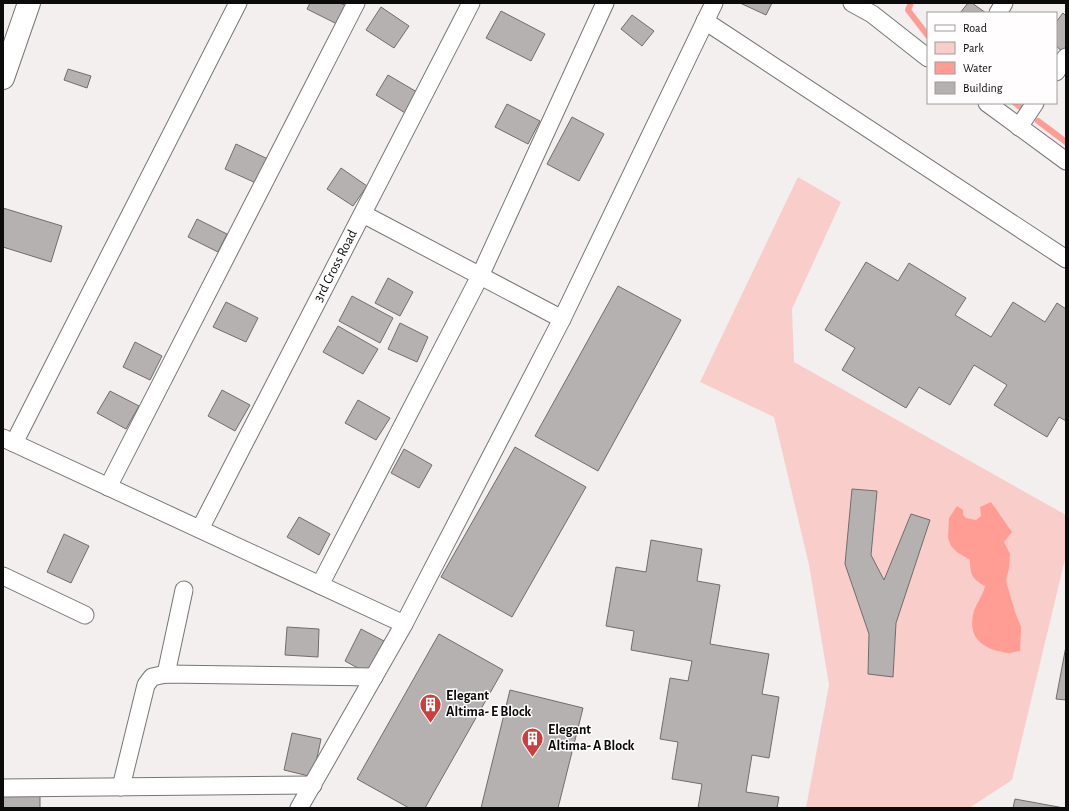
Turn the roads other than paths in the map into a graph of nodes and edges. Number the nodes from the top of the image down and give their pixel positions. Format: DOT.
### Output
graph roads {
  1 [pos="29,3"];
  2 [pos="238,3"];
  3 [pos="356,3"];
  4 [pos="472,3"];
  5 [pos="605,3"];
  6 [pos="714,3"];
  7 [pos="852,3"];
  8 [pos="1004,3"];
  9 [pos="999,12"];
  10 [pos="705,21"];
  11 [pos="927,57"];
  12 [pos="1066,57"];
  13 [pos="5,66"];
  14 [pos="1057,70"];
  15 [pos="988,104"];
  16 [pos="1034,104"];
  17 [pos="1019,127"];
  18 [pos="1066,161"];
  19 [pos="363,214"];
  20 [pos="1066,259"];
  21 [pos="480,276"];
  22 [pos="562,319"];
  23 [pos="8,441"];
  24 [pos="108,487"];
  25 [pos="200,529"];
  26 [pos="3,576"];
  27 [pos="320,585"];
  28 [pos="184,590"];
  29 [pos="85,615"];
  30 [pos="404,624"];
  31 [pos="166,674"];
  32 [pos="374,677"];
  33 [pos="313,785"];
  34 [pos="121,787"];
  35 [pos="3,788"];
  36 [pos="299,808"];
  1 -- 13 [label="street"];
  2 -- 23 [label="street"];
  3 -- 24 [label="street"];
  4 -- 19 [label="street, 3rd Cross Road"];
  5 -- 21 [label="street"];
  6 -- 10 [label="street"];
  7 -- 11 [label="street"];
  8 -- 9 [label="street"];
  10 -- 20 [label="street"];
  10 -- 22 [label="street"];
  12 -- 14 [label="street"];
  15 -- 17 [label="street"];
  16 -- 17 [label="street"];
  17 -- 18 [label="street"];
  19 -- 21 [label="street"];
  19 -- 25 [label="street, 3rd Cross Road"];
  21 -- 22 [label="street"];
  21 -- 27 [label="street"];
  22 -- 30 [label="street"];
  23 -- 24 [label="street"];
  24 -- 25 [label="street"];
  25 -- 27 [label="street"];
  26 -- 29 [label="street"];
  27 -- 30 [label="street"];
  28 -- 31 [label="street"];
  30 -- 32 [label="street"];
  31 -- 32 [label="street"];
  31 -- 34 [label="street"];
  32 -- 33 [label="street"];
  33 -- 34 [label="street"];
  33 -- 36 [label="street"];
  34 -- 35 [label="street"];
}
